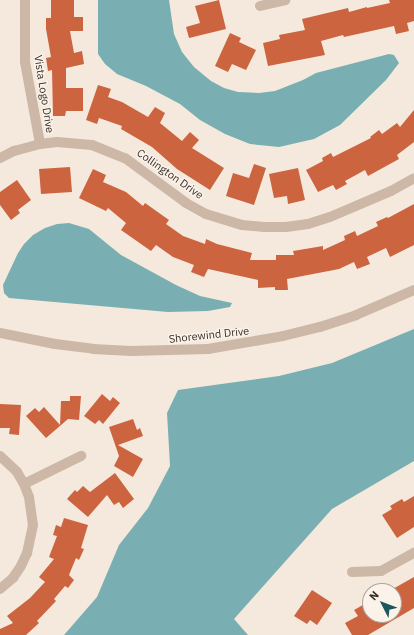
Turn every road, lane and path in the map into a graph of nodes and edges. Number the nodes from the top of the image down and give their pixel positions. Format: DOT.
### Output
graph roads {
  1 [pos="25,0"];
  2 [pos="285,0"];
  3 [pos="260,6"];
  4 [pos="40,144"];
  5 [pos="0,158"];
  6 [pos="414,178"];
  7 [pos="414,290"];
  8 [pos="0,333"];
  9 [pos="0,456"];
  10 [pos="81,456"];
  11 [pos="24,484"];
  12 [pos="414,553"];
  13 [pos="352,572"];
  14 [pos="0,590"];
  1 -- 4 [label="street, Vista Logo Drive"];
  2 -- 3 [label="street"];
  4 -- 5 [label="street, Collington Drive"];
  4 -- 6 [label="street, Collington Drive"];
  7 -- 8 [label="street, Shorewind Drive"];
  9 -- 11 [label="street"];
  10 -- 11 [label="street"];
  11 -- 14 [label="street"];
  12 -- 13 [label="street"];
}
